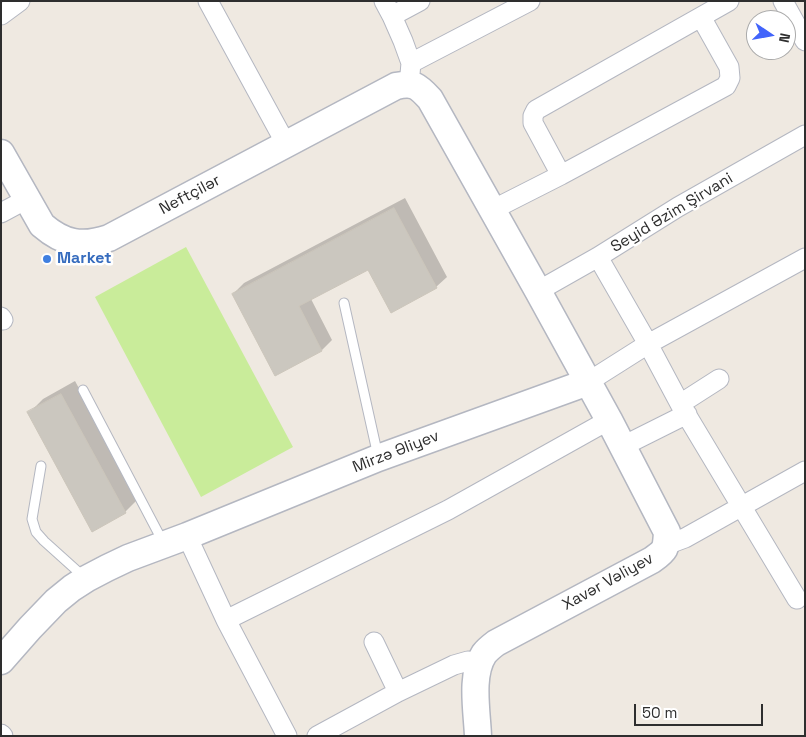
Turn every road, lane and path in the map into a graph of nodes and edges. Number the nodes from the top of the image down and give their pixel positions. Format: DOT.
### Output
graph roads {
  1 [pos="20,1"];
  2 [pos="208,1"];
  3 [pos="420,1"];
  4 [pos="530,1"];
  5 [pos="729,1"];
  6 [pos="783,1"];
  7 [pos="388,8"];
  8 [pos="1,15"];
  9 [pos="702,17"];
  10 [pos="805,41"];
  11 [pos="410,73"];
  12 [pos="805,135"];
  13 [pos="286,144"];
  14 [pos="1,153"];
  15 [pos="561,174"];
  16 [pos="27,198"];
  17 [pos="492,210"];
  18 [pos="1,213"];
  19 [pos="598,257"];
  20 [pos="805,258"];
  21 [pos="538,291"];
  22 [pos="344,303"];
  23 [pos="648,344"];
  24 [pos="719,379"];
  25 [pos="588,382"];
  26 [pos="83,390"];
  27 [pos="683,409"];
  28 [pos="609,420"];
  29 [pos="623,446"];
  30 [pos="378,458"];
  31 [pos="41,466"];
  32 [pos="805,471"];
  33 [pos="741,506"];
  34 [pos="175,540"];
  35 [pos="666,545"];
  36 [pos="86,579"];
  37 [pos="797,599"];
  38 [pos="226,620"];
  39 [pos="374,642"];
  40 [pos="1,661"];
  41 [pos="479,664"];
  42 [pos="398,692"];
  43 [pos="287,736"];
  44 [pos="317,736"];
  45 [pos="478,736"];
  1 -- 8 [label="street"];
  2 -- 13 [label="street"];
  3 -- 7 [label="street"];
  4 -- 11 [label="street, Neftçilər"];
  5 -- 9 [label="street"];
  6 -- 10 [label="street"];
  7 -- 11 [label="street"];
  9 -- 15 [label="street"];
  9 -- 15 [label="street"];
  11 -- 13 [label="street, Neftçilər"];
  11 -- 17 [label="street"];
  12 -- 19 [label="street, Seyid Əzim Şirvani"];
  13 -- 16 [label="street, Neftçilər"];
  14 -- 16 [label="street, Neftçilər"];
  15 -- 17 [label="street"];
  16 -- 18 [label="street"];
  17 -- 21 [label="street"];
  19 -- 21 [label="street, Seyid Əzim Şirvani"];
  19 -- 23 [label="street"];
  20 -- 23 [label="street, Mirzə Əliyev"];
  21 -- 25 [label="street"];
  22 -- 30 [label="lane"];
  23 -- 25 [label="street, Mirzə Əliyev"];
  23 -- 27 [label="street"];
  24 -- 27 [label="street"];
  25 -- 28 [label="street"];
  25 -- 30 [label="street, Mirzə Əliyev"];
  26 -- 34 [label="lane"];
  27 -- 29 [label="street"];
  27 -- 33 [label="street"];
  28 -- 29 [label="street"];
  28 -- 38 [label="street"];
  29 -- 35 [label="street"];
  30 -- 34 [label="street, Mirzə Əliyev"];
  31 -- 36 [label="lane"];
  32 -- 33 [label="street, Xavər Vəliyev"];
  33 -- 35 [label="street, Xavər Vəliyev"];
  33 -- 37 [label="street"];
  34 -- 36 [label="street, Mirzə Əliyev"];
  34 -- 38 [label="street"];
  35 -- 41 [label="street, Xavər Vəliyev"];
  36 -- 40 [label="street, Mirzə Əliyev"];
  38 -- 43 [label="street"];
  39 -- 42 [label="street"];
  41 -- 42 [label="street"];
  41 -- 45 [label="street"];
  42 -- 44 [label="street"];
}
